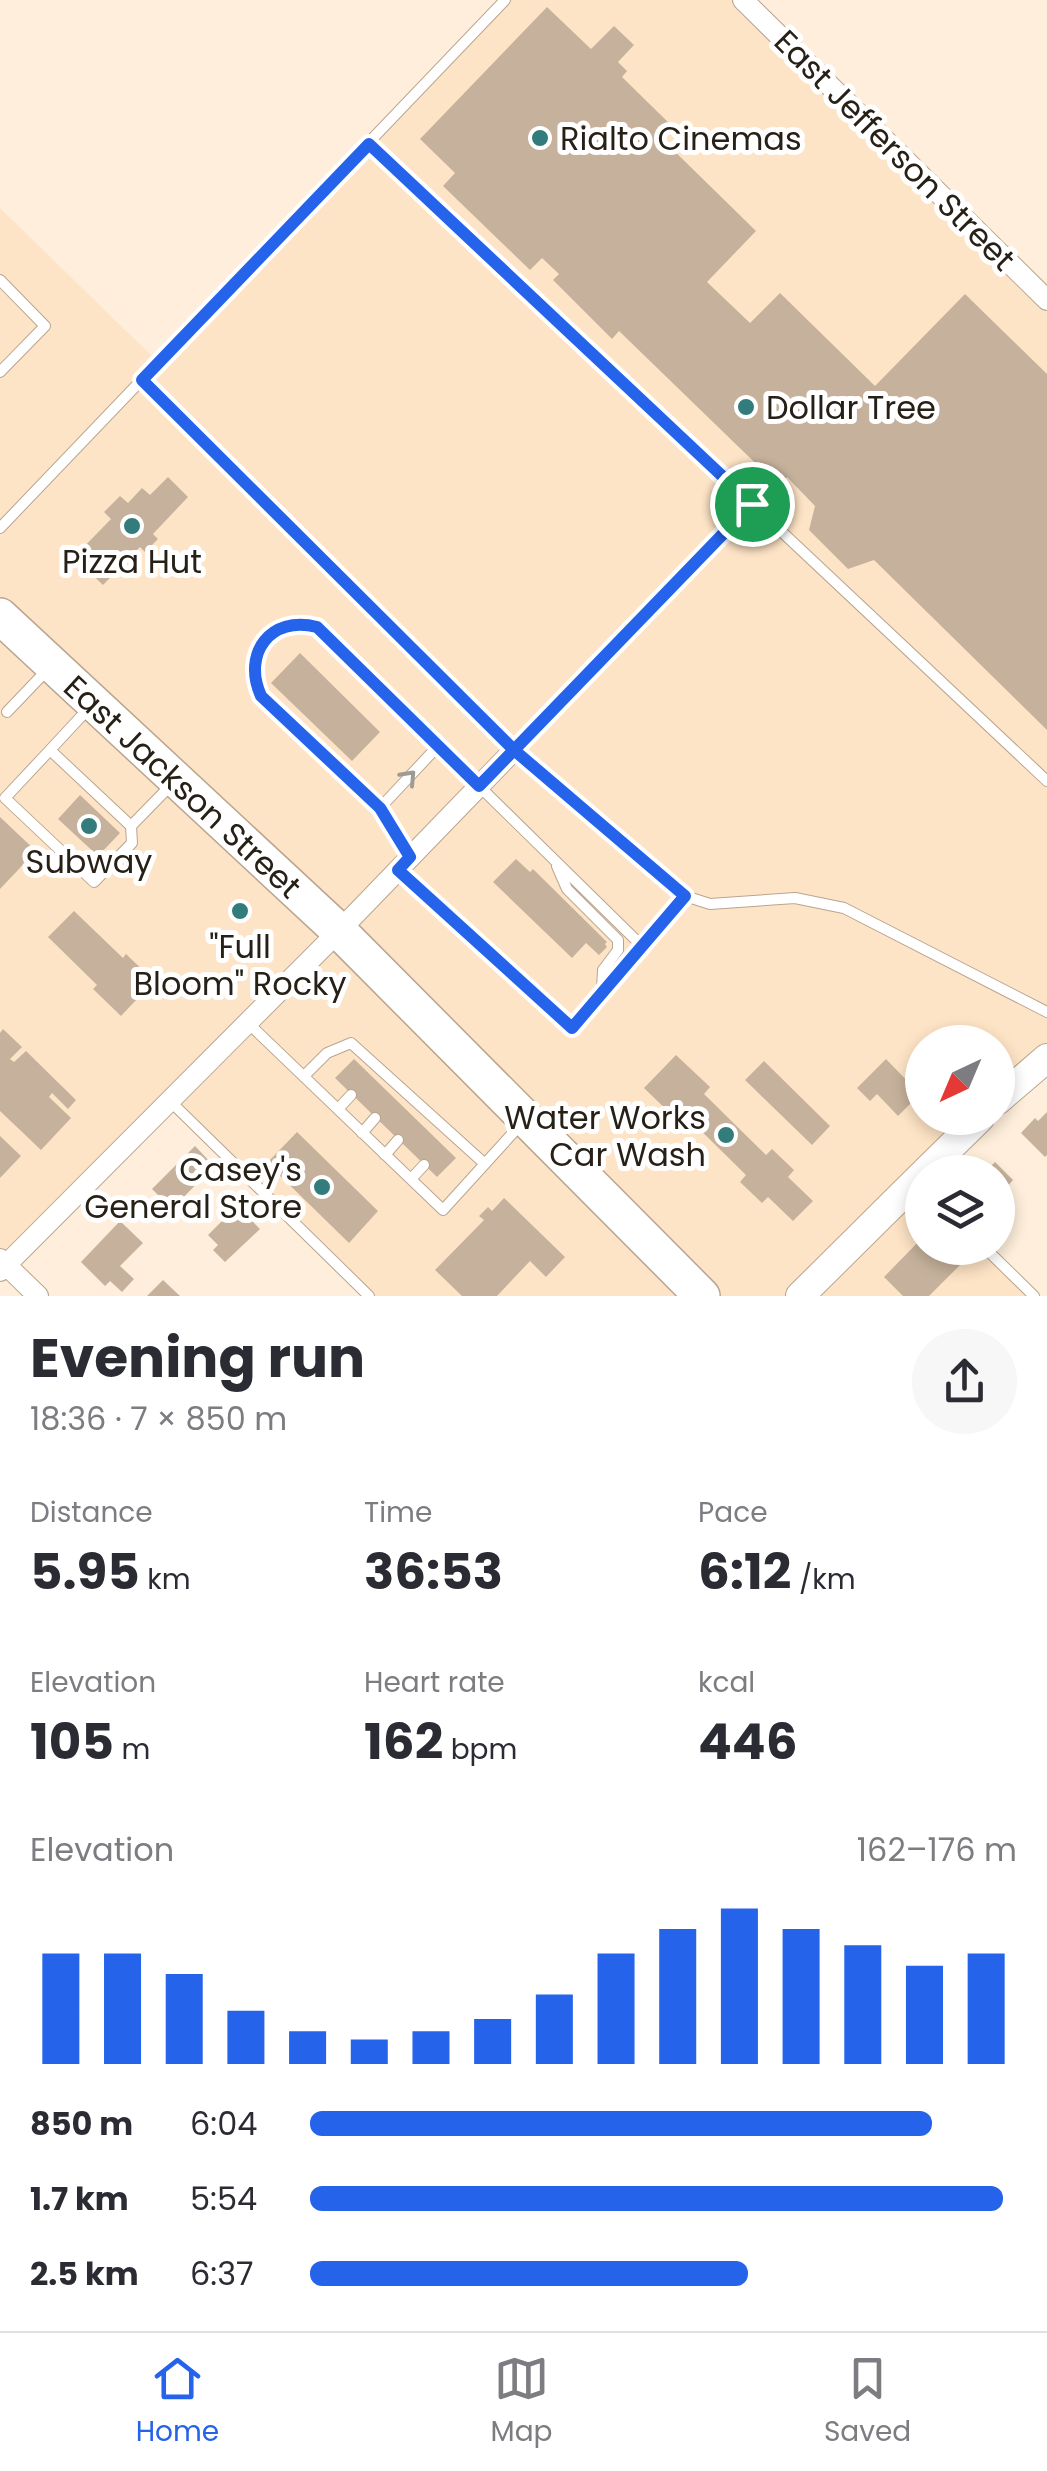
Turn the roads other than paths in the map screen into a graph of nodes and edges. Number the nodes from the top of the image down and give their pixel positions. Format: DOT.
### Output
graph roads {
  1 [pos="505,0"];
  2 [pos="743,0"];
  3 [pos="369,144"];
  4 [pos="0,280"];
  5 [pos="1047,300"];
  6 [pos="0,372"];
  7 [pos="142,380"];
  8 [pos="752,504"];
  9 [pos="0,528"];
  10 [pos="0,616"];
  11 [pos="52,664"];
  12 [pos="94,702"];
  13 [pos="2,712"];
  14 [pos="438,746"];
  15 [pos="50,750"];
  16 [pos="514,750"];
  17 [pos="176,779"];
  18 [pos="1047,781"];
  19 [pos="479,786"];
  20 [pos="380,808"];
  21 [pos="131,826"];
  22 [pos="554,859"];
  23 [pos="404,864"];
  24 [pos="685,896"];
  25 [pos="339,930"];
  26 [pos="641,945"];
  27 [pos="602,991"];
  28 [pos="1047,1012"];
  29 [pos="248,1023"];
  30 [pos="1047,1058"];
  31 [pos="305,1074"];
  32 [pos="1015,1085"];
  33 [pos="352,1094"];
  34 [pos="170,1100"];
  35 [pos="338,1109"];
  36 [pos="424,1109"];
  37 [pos="376,1118"];
  38 [pos="526,1118"];
  39 [pos="416,1119"];
  40 [pos="362,1133"];
  41 [pos="452,1134"];
  42 [pos="964,1135"];
  43 [pos="398,1140"];
  44 [pos="442,1144"];
  45 [pos="385,1155"];
  46 [pos="944,1155"];
  47 [pos="424,1164"];
  48 [pos="485,1164"];
  49 [pos="411,1179"];
  50 [pos="905,1194"];
  51 [pos="2,1265"];
  52 [pos="1002,1265"];
  53 [pos="38,1296"];
  54 [pos="369,1296"];
  55 [pos="702,1296"];
  56 [pos="800,1296"];
  57 [pos="1034,1296"];
  1 -- 3 [label="lane"];
  2 -- 5 [label="street, East Jefferson Street"];
  3 -- 7 [label="lane"];
  3 -- 8 [label="lane"];
  4 -- 6 [label="lane"];
  7 -- 9 [label="lane"];
  7 -- 16 [label="lane"];
  8 -- 16 [label="lane"];
  8 -- 18 [label="lane"];
  10 -- 11 [label="highway, East Jackson Street"];
  11 -- 12 [label="highway, East Jackson Street"];
  11 -- 13 [label="lane"];
  12 -- 15 [label="lane"];
  12 -- 17 [label="highway, East Jackson Street"];
  14 -- 19 [label="lane"];
  20 -- 14 [label="lane, one-way"];
  14 -- 20 [label="lane"];
  15 -- 21 [label="lane"];
  15 -- 21 [label="lane"];
  16 -- 19 [label="street"];
  16 -- 24 [label="lane"];
  17 -- 21 [label="lane"];
  17 -- 25 [label="highway, East Jackson Street"];
  19 -- 22 [label="lane"];
  19 -- 23 [label="street"];
  20 -- 23 [label="lane"];
  22 -- 26 [label="lane"];
  22 -- 27 [label="lane"];
  23 -- 25 [label="street"];
  23 -- 27 [label="lane"];
  24 -- 26 [label="lane"];
  24 -- 28 [label="lane"];
  25 -- 29 [label="street"];
  25 -- 38 [label="highway, East Jackson Street"];
  26 -- 27 [label="lane"];
  29 -- 31 [label="lane"];
  29 -- 34 [label="street"];
  30 -- 32 [label="main road"];
  31 -- 35 [label="lane"];
  31 -- 36 [label="lane"];
  33 -- 35 [label="lane"];
  34 -- 51 [label="street"];
  34 -- 54 [label="lane"];
  35 -- 40 [label="lane"];
  36 -- 39 [label="lane"];
  36 -- 41 [label="lane"];
  37 -- 40 [label="lane"];
  38 -- 48 [label="lane"];
  38 -- 55 [label="highway, East Jackson Street"];
  40 -- 45 [label="lane"];
  41 -- 44 [label="lane"];
  41 -- 48 [label="lane"];
  42 -- 46 [label="main road"];
  43 -- 45 [label="lane"];
  45 -- 49 [label="lane"];
  47 -- 49 [label="lane"];
  48 -- 49 [label="lane"];
  50 -- 56 [label="main road"];
  51 -- 53 [label="street"];
  52 -- 57 [label="lane"];
}
